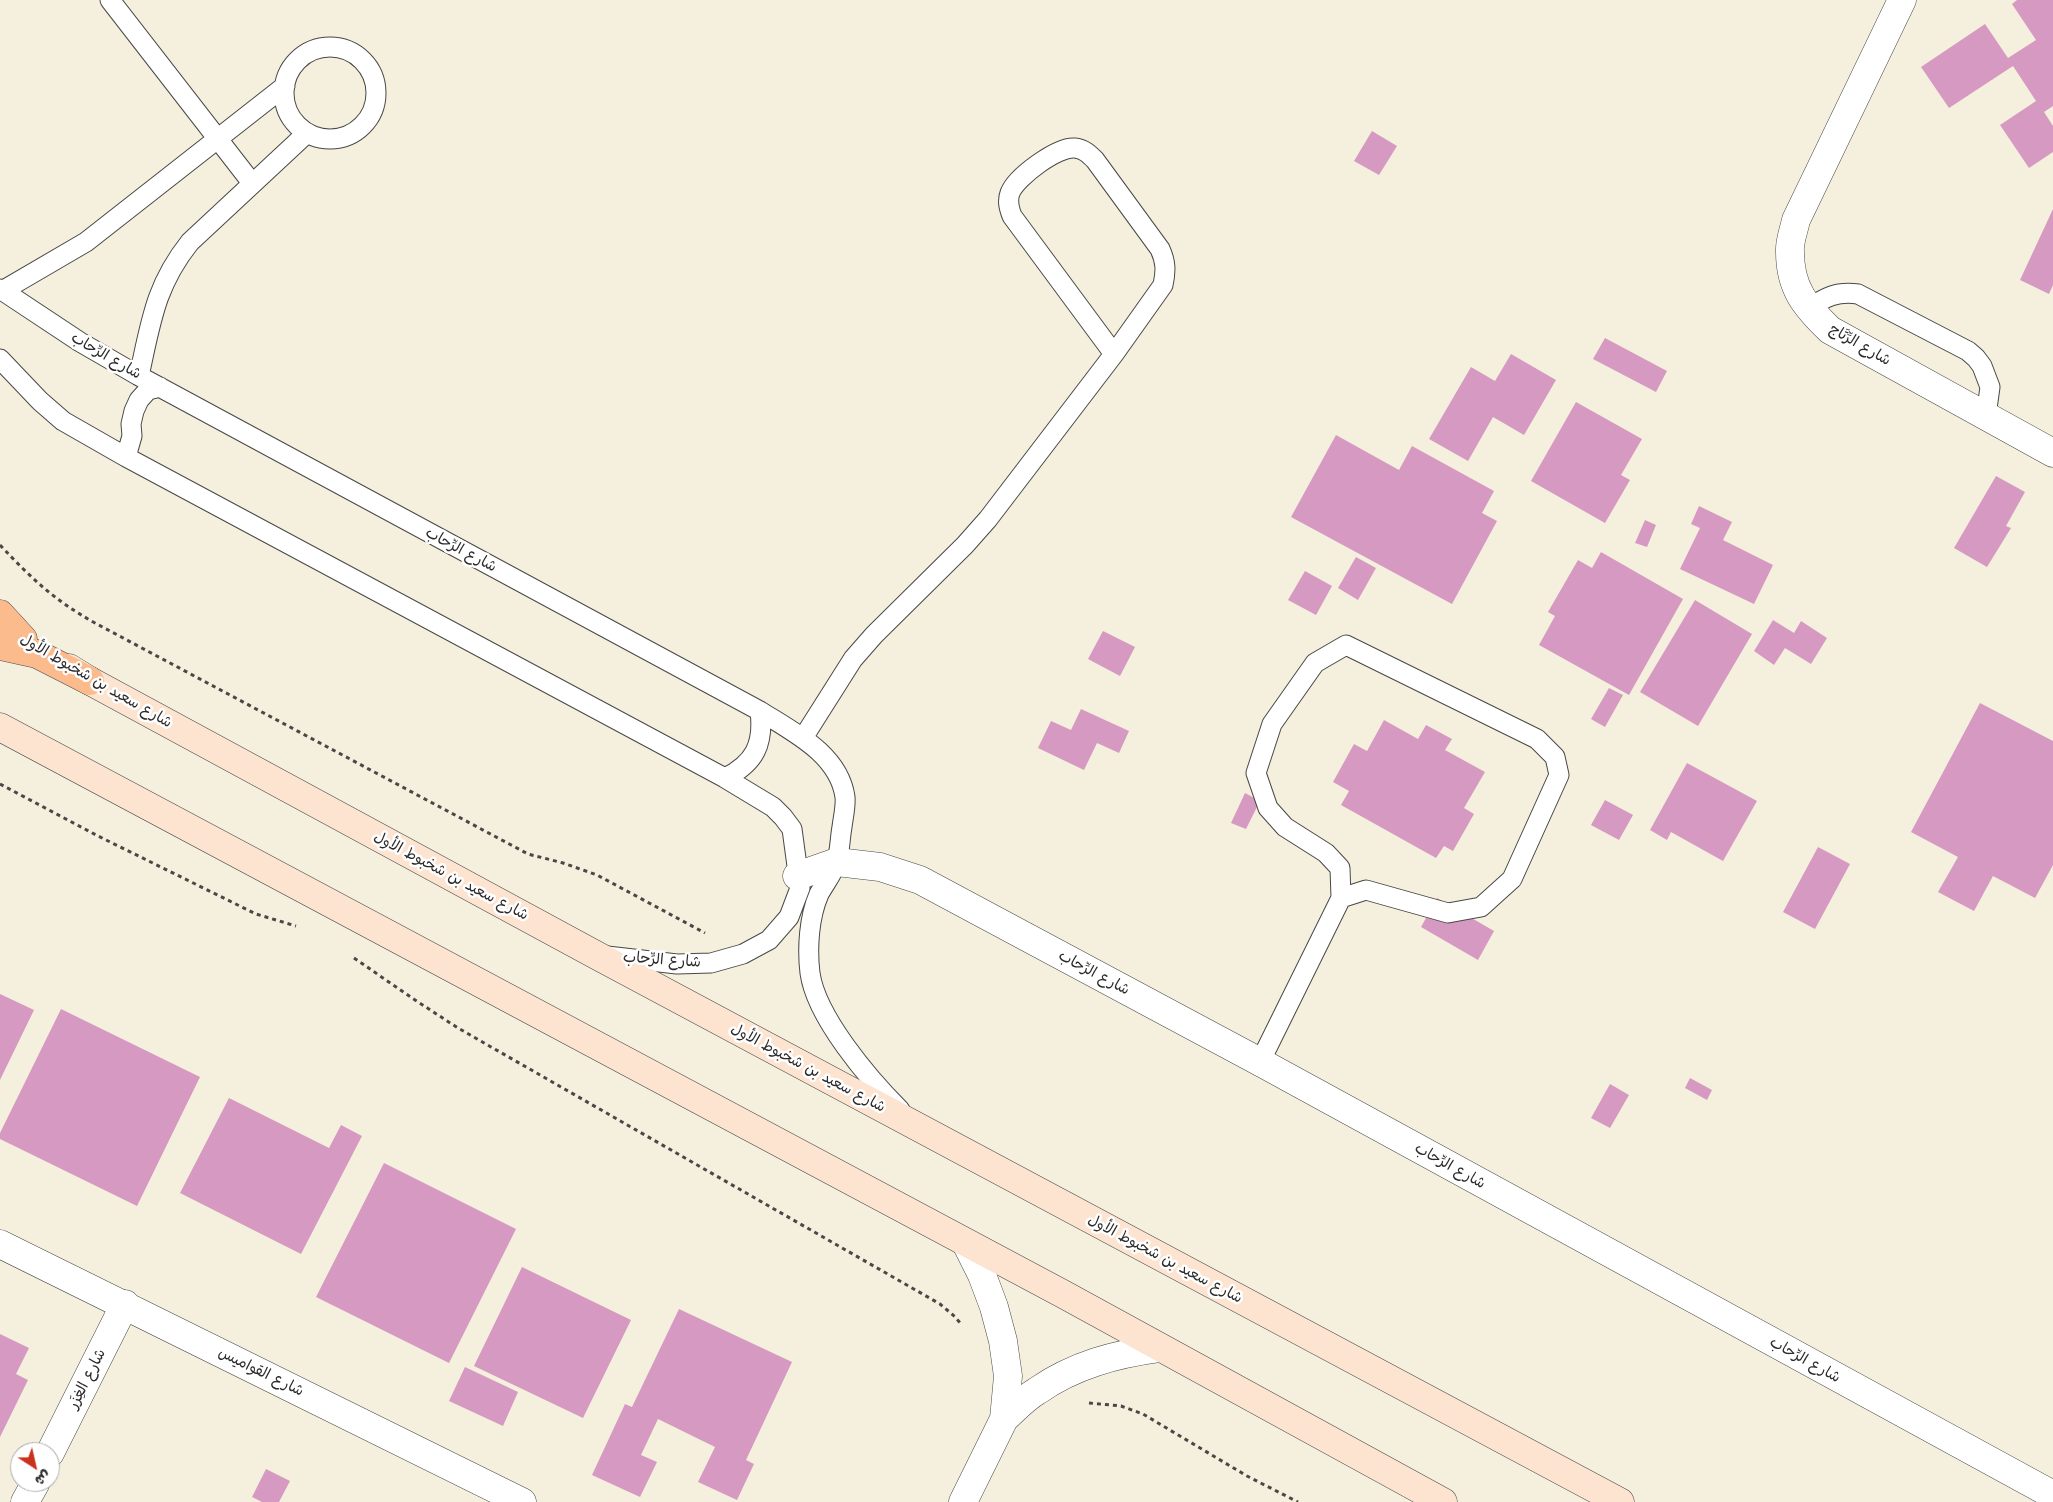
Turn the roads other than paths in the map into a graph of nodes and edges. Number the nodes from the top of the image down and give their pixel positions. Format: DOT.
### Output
graph roads {
  1 [pos="110,0"];
  2 [pos="1902,0"];
  3 [pos="285,86"];
  4 [pos="306,133"];
  5 [pos="218,140"];
  6 [pos="252,183"];
  7 [pos="1,290"];
  8 [pos="1808,309"];
  9 [pos="1114,354"];
  10 [pos="0,359"];
  11 [pos="139,376"];
  12 [pos="160,387"];
  13 [pos="1986,416"];
  14 [pos="2053,453"];
  15 [pos="126,457"];
  16 [pos="0,614"];
  17 [pos="0,626"];
  18 [pos="12,642"];
  19 [pos="760,711"];
  20 [pos="0,727"];
  21 [pos="803,738"];
  22 [pos="725,778"];
  23 [pos="837,862"];
  24 [pos="797,876"];
  25 [pos="1341,898"];
  26 [pos="596,955"];
  27 [pos="1260,1062"];
  28 [pos="913,1124"];
  29 [pos="966,1243"];
  30 [pos="0,1244"];
  31 [pos="125,1304"];
  32 [pos="1160,1348"];
  33 [pos="1004,1419"];
  34 [pos="56,1442"];
  35 [pos="2053,1495"];
  36 [pos="522,1502"];
  37 [pos="963,1502"];
  38 [pos="1443,1502"];
  39 [pos="1620,1502"];
  1 -- 5 [label="lane"];
  2 -- 8 [label="street, شارع الرِّتَاج"];
  3 -- 4 [label="lane"];
  3 -- 4 [label="lane"];
  3 -- 5 [label="lane"];
  4 -- 6 [label="lane"];
  5 -- 6 [label="lane"];
  5 -- 7 [label="lane"];
  6 -- 11 [label="lane"];
  7 -- 11 [label="lane, شارع الرِّحاب"];
  8 -- 13 [label="street, شارع الرِّتَاج"];
  8 -- 13 [label="lane"];
  9 -- 9 [label="lane"];
  9 -- 21 [label="lane"];
  10 -- 15 [label="lane, شارع الرِّحاب"];
  11 -- 12 [label="lane, شارع الرِّحاب"];
  12 -- 15 [label="lane"];
  12 -- 19 [label="lane, شارع الرِّحاب"];
  13 -- 14 [label="street, شارع الرِّتَاج"];
  15 -- 22 [label="lane, شارع الرِّحاب"];
  16 -- 18 [label="main road"];
  17 -- 18 [label="main road, شارع سعيد بن شخبوط الأول"];
  18 -- 26 [label="main road, شارع سعيد بن شخبوط الأول"];
  19 -- 21 [label="lane, شارع الرِّحاب"];
  19 -- 22 [label="lane"];
  20 -- 29 [label="main road"];
  21 -- 23 [label="lane, شارع الرِّحاب"];
  22 -- 24 [label="lane, شارع الرِّحاب"];
  23 -- 24 [label="street, شارع الرِّحاب"];
  23 -- 27 [label="street, شارع الرِّحاب"];
  23 -- 28 [label="lane, شارع الرِّحاب"];
  24 -- 26 [label="lane, شارع الرِّحاب"];
  25 -- 25 [label="lane"];
  25 -- 27 [label="lane"];
  26 -- 28 [label="main road, شارع سعيد بن شخبوط الأول"];
  27 -- 35 [label="street, شارع الرِّحاب"];
  28 -- 39 [label="main road, شارع سعيد بن شخبوط الأول"];
  29 -- 32 [label="main road"];
  29 -- 33 [label="street"];
  30 -- 31 [label="street, شارع القواميس"];
  31 -- 34 [label="street, شارع الغِزَر"];
  31 -- 36 [label="street, شارع القواميس"];
  32 -- 33 [label="street"];
  32 -- 38 [label="main road"];
  33 -- 37 [label="street"];
}
